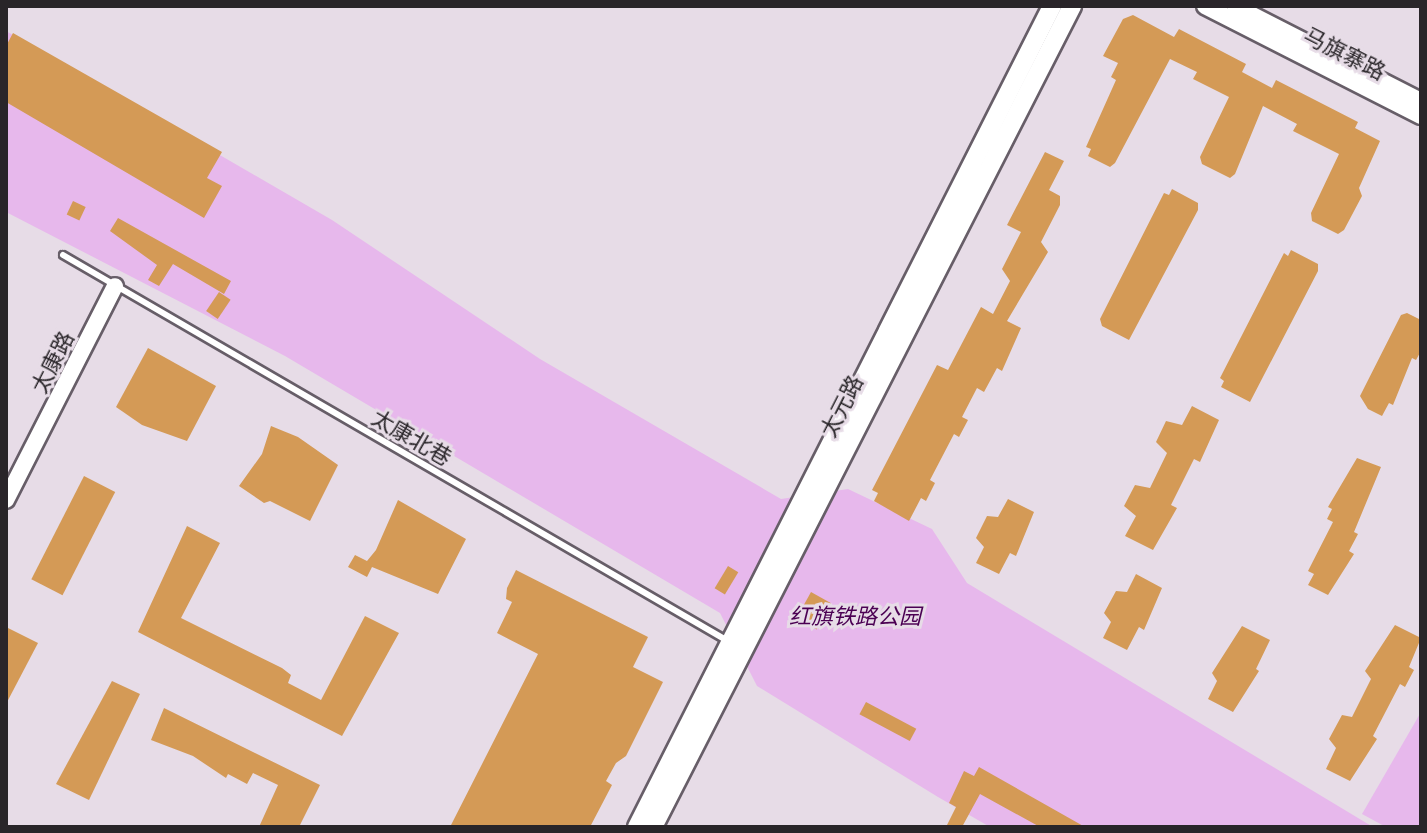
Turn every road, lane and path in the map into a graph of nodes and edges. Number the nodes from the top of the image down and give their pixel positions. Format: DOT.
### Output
graph roads {
  1 [pos="1052,6"];
  2 [pos="1072,6"];
  3 [pos="1205,6"];
  4 [pos="1235,6"];
  5 [pos="1421,101"];
  6 [pos="1421,116"];
  7 [pos="63,255"];
  8 [pos="115,286"];
  9 [pos="6,500"];
  10 [pos="736,647"];
  11 [pos="637,827"];
  12 [pos="653,827"];
  1 -- 10 [label="main road, 太元路"];
  2 -- 10 [label="main road, 太元路"];
  3 -- 6 [label="street, 马旗寨路"];
  4 -- 5 [label="street, 马旗寨路"];
  7 -- 8 [label="lane, 太康北巷"];
  8 -- 9 [label="street, 太康路"];
  8 -- 10 [label="lane, 太康北巷"];
  10 -- 11 [label="main road, 太元路"];
  10 -- 12 [label="main road, 太元路"];
}
